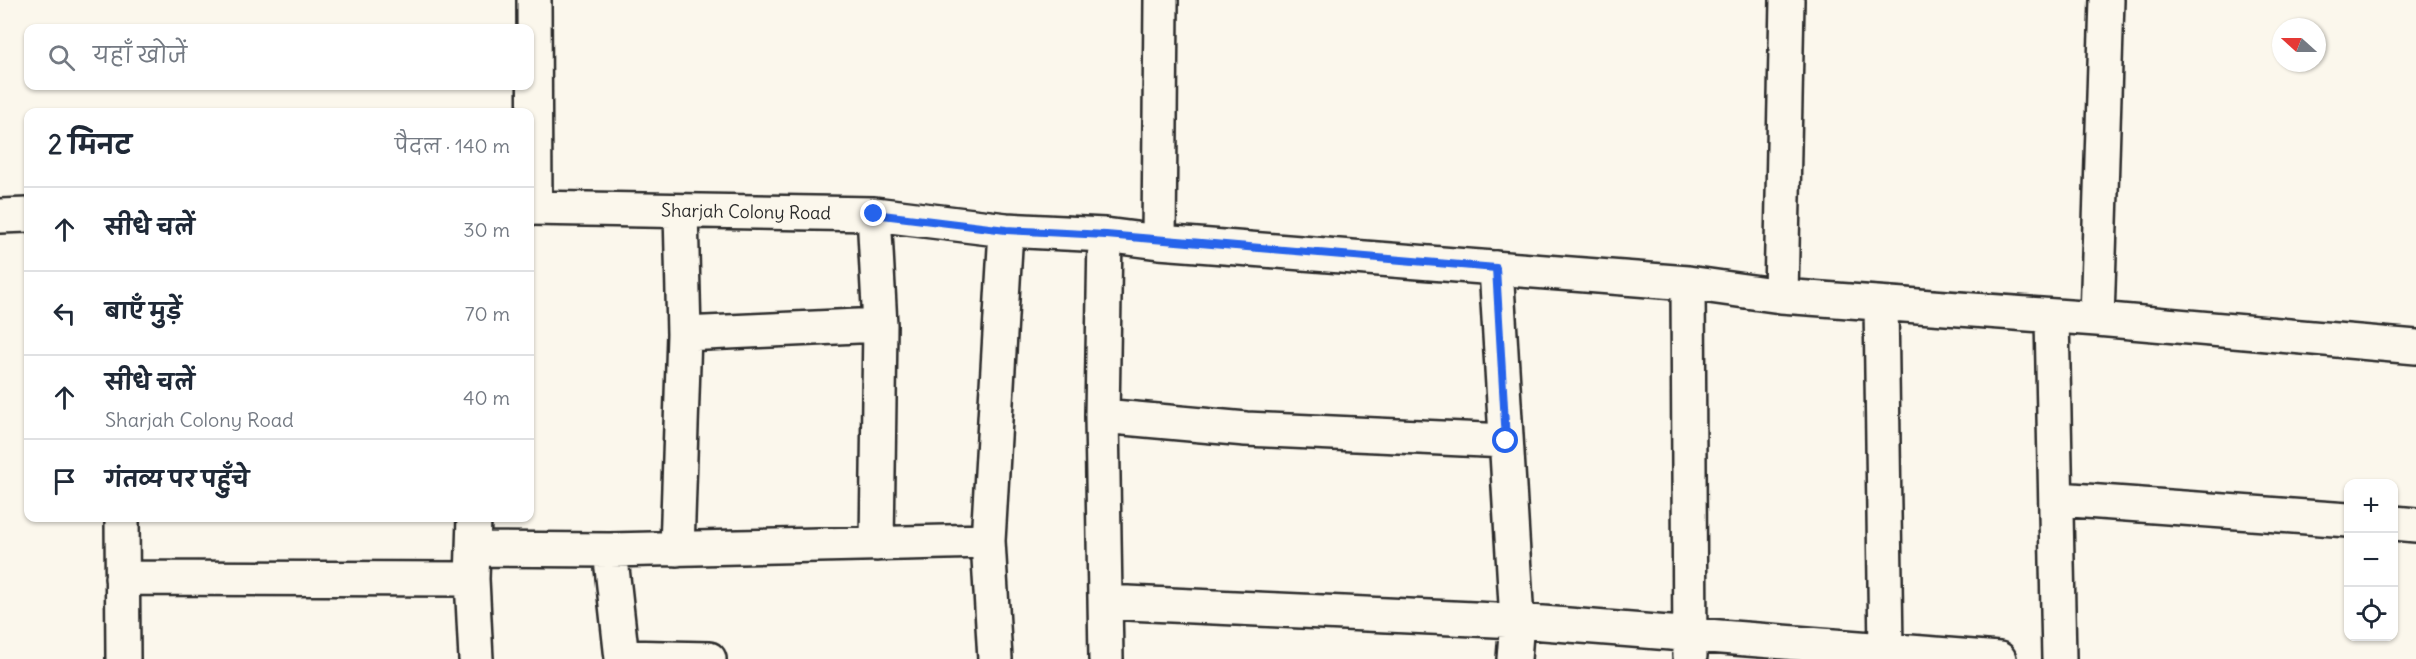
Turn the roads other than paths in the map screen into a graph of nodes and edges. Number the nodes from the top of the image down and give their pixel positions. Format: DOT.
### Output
graph roads {
  1 [pos="534,0"];
  2 [pos="1161,0"];
  3 [pos="1787,0"];
  4 [pos="2107,0"];
  5 [pos="534,24"];
  6 [pos="533,90"];
  7 [pos="533,108"];
  8 [pos="534,208"];
  9 [pos="681,212"];
  10 [pos="874,214"];
  11 [pos="24,215"];
  12 [pos="0,216"];
  13 [pos="1006,230"];
  14 [pos="1106,235"];
  15 [pos="1159,242"];
  16 [pos="1496,268"];
  17 [pos="1689,283"];
  18 [pos="1781,296"];
  19 [pos="1881,304"];
  20 [pos="2052,318"];
  21 [pos="2097,319"];
  22 [pos="880,325"];
  23 [pos="684,334"];
  24 [pos="2416,347"];
  25 [pos="1102,416"];
  26 [pos="1506,441"];
  27 [pos="2058,500"];
  28 [pos="2344,520"];
  29 [pos="122,522"];
  30 [pos="2398,523"];
  31 [pos="2416,525"];
  32 [pos="988,541"];
  33 [pos="877,544"];
  34 [pos="474,549"];
  35 [pos="677,549"];
  36 [pos="610,550"];
  37 [pos="122,578"];
  38 [pos="1106,602"];
  39 [pos="1517,621"];
  40 [pos="1690,647"];
  41 [pos="1886,651"];
  42 [pos="622,658"];
  43 [pos="123,659"];
  44 [pos="476,659"];
  45 [pos="709,659"];
  46 [pos="995,659"];
  47 [pos="1106,659"];
  48 [pos="1514,659"];
  49 [pos="1999,659"];
  50 [pos="2059,659"];
  1 -- 5 [label="street"];
  2 -- 15 [label="street"];
  3 -- 18 [label="street"];
  4 -- 21 [label="street"];
  6 -- 7 [label="street"];
  8 -- 9 [label="street, Sharjah Colony Road"];
  9 -- 10 [label="street, Sharjah Colony Road"];
  9 -- 23 [label="street"];
  10 -- 13 [label="street, Sharjah Colony Road"];
  10 -- 22 [label="street"];
  11 -- 12 [label="street"];
  13 -- 14 [label="street, Sharjah Colony Road"];
  13 -- 32 [label="street"];
  14 -- 15 [label="street, Sharjah Colony Road"];
  14 -- 25 [label="street"];
  15 -- 16 [label="street, Sharjah Colony Road"];
  16 -- 17 [label="street, Sharjah Colony Road"];
  16 -- 26 [label="street"];
  17 -- 18 [label="street, Sharjah Colony Road"];
  17 -- 40 [label="street"];
  18 -- 19 [label="street, Sharjah Colony Road"];
  19 -- 20 [label="street, Sharjah Colony Road"];
  19 -- 41 [label="street"];
  20 -- 21 [label="street, Sharjah Colony Road"];
  20 -- 27 [label="street"];
  21 -- 24 [label="street, Sharjah Colony Road"];
  22 -- 23 [label="street"];
  22 -- 33 [label="street"];
  23 -- 35 [label="street"];
  25 -- 26 [label="street"];
  25 -- 38 [label="street"];
  26 -- 39 [label="street"];
  27 -- 28 [label="street"];
  27 -- 50 [label="street"];
  29 -- 37 [label="street"];
  30 -- 31 [label="street"];
  32 -- 33 [label="street"];
  32 -- 46 [label="street"];
  33 -- 35 [label="street"];
  34 -- 36 [label="street"];
  34 -- 37 [label="street"];
  34 -- 44 [label="street"];
  35 -- 36 [label="street"];
  36 -- 42 [label="street"];
  37 -- 43 [label="street"];
  38 -- 39 [label="street"];
  38 -- 47 [label="street"];
  39 -- 40 [label="street"];
  39 -- 48 [label="street"];
  40 -- 41 [label="street"];
  41 -- 49 [label="street"];
  42 -- 45 [label="street"];
}
